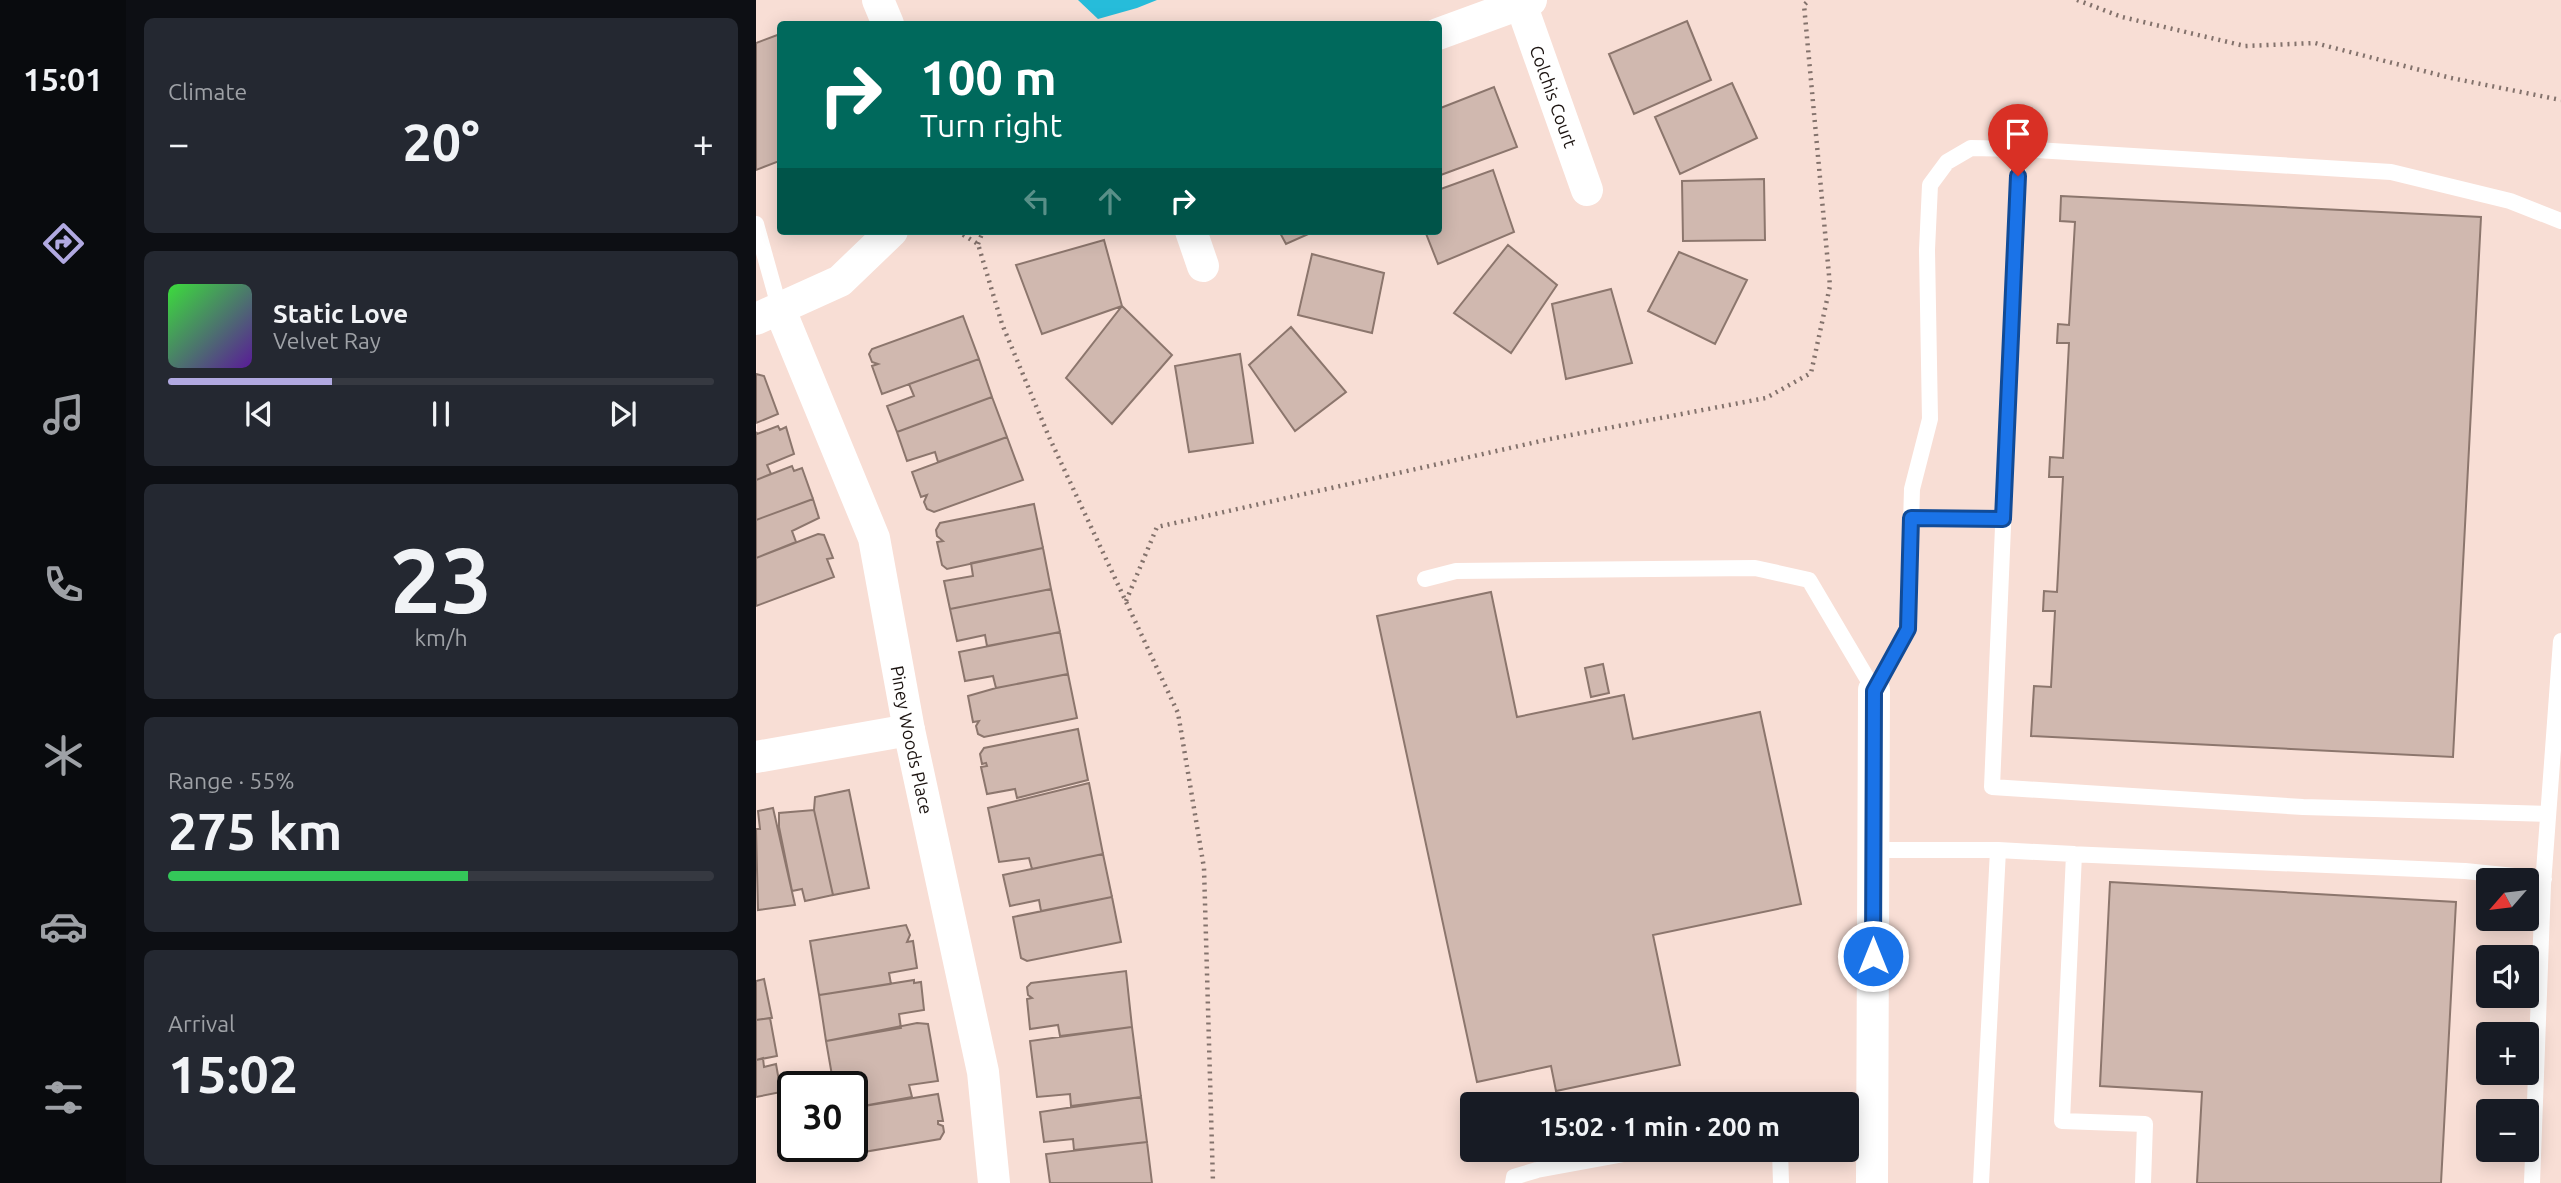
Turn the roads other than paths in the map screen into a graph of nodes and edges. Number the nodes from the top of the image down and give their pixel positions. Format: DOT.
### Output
graph roads {
  1 [pos="878,0"];
  2 [pos="1524,1"];
  3 [pos="887,21"];
  4 [pos="1442,32"];
  5 [pos="2020,149"];
  6 [pos="1587,190"];
  7 [pos="2561,221"];
  8 [pos="756,225"];
  9 [pos="888,235"];
  10 [pos="1192,235"];
  11 [pos="1203,266"];
  12 [pos="768,314"];
  13 [pos="1911,518"];
  14 [pos="2003,519"];
  15 [pos="1425,579"];
  16 [pos="2561,641"];
  17 [pos="1874,691"];
  18 [pos="909,730"];
  19 [pos="756,757"];
  20 [pos="2548,814"];
  21 [pos="1873,850"];
  22 [pos="1998,850"];
  23 [pos="2069,853"];
  24 [pos="2544,879"];
  25 [pos="1859,1115"];
  26 [pos="1581,1162"];
  27 [pos="1780,1162"];
  28 [pos="994,1183"];
  29 [pos="1513,1183"];
  30 [pos="1781,1183"];
  31 [pos="1872,1183"];
  32 [pos="1981,1183"];
  33 [pos="2143,1183"];
  34 [pos="2532,1183"];
  1 -- 3 [label="street"];
  2 -- 4 [label="street"];
  2 -- 6 [label="street, Colchis Court"];
  5 -- 7 [label="lane"];
  5 -- 13 [label="lane"];
  5 -- 14 [label="lane"];
  8 -- 12 [label="lane"];
  9 -- 12 [label="street"];
  10 -- 11 [label="street"];
  12 -- 18 [label="street, Piney Woods Place"];
  13 -- 14 [label="lane"];
  13 -- 17 [label="lane"];
  14 -- 20 [label="lane"];
  15 -- 17 [label="lane"];
  16 -- 20 [label="lane"];
  17 -- 21 [label="street"];
  18 -- 19 [label="street"];
  18 -- 28 [label="street, Piney Woods Place"];
  20 -- 24 [label="lane"];
  21 -- 22 [label="lane"];
  21 -- 25 [label="street"];
  22 -- 23 [label="lane"];
  22 -- 32 [label="lane"];
  23 -- 24 [label="lane"];
  23 -- 33 [label="lane"];
  24 -- 34 [label="lane"];
  25 -- 31 [label="street"];
  26 -- 29 [label="lane"];
  27 -- 30 [label="lane"];
}
